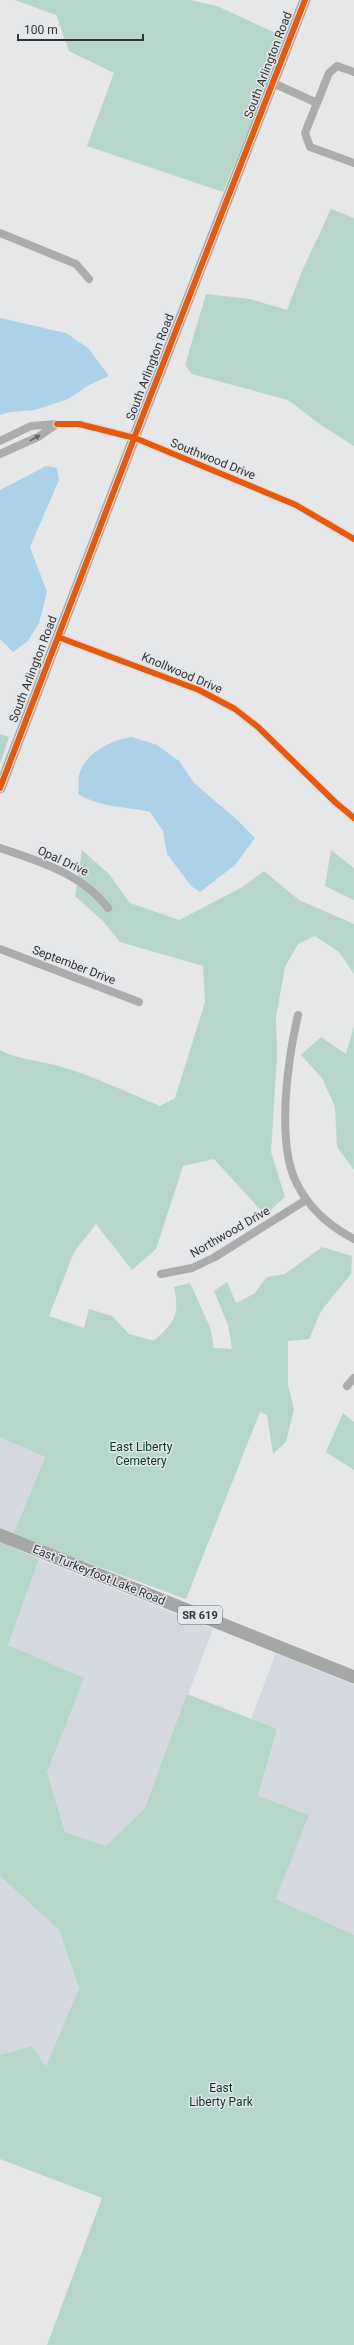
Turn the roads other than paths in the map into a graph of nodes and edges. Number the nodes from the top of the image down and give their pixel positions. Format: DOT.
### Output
graph roads {
  1 [pos="305,0"];
  2 [pos="354,72"];
  3 [pos="273,82"];
  4 [pos="317,103"];
  5 [pos="354,163"];
  6 [pos="0,233"];
  7 [pos="89,279"];
  8 [pos="56,424"];
  9 [pos="135,438"];
  10 [pos="0,441"];
  11 [pos="0,454"];
  12 [pos="354,539"];
  13 [pos="58,637"];
  14 [pos="0,788"];
  15 [pos="354,818"];
  16 [pos="0,848"];
  17 [pos="108,908"];
  18 [pos="0,949"];
  19 [pos="139,1002"];
  20 [pos="298,1015"];
  21 [pos="306,1200"];
  22 [pos="354,1239"];
  23 [pos="161,1274"];
  24 [pos="354,1378"];
  25 [pos="347,1386"];
  26 [pos="0,1535"];
  27 [pos="354,1677"];
  1 -- 3 [label="main road, South Arlington Road"];
  2 -- 4 [label="street"];
  3 -- 4 [label="street"];
  3 -- 9 [label="main road, South Arlington Road"];
  4 -- 5 [label="street"];
  6 -- 7 [label="street"];
  8 -- 9 [label="street, Southwood Drive"];
  8 -- 10 [label="street, Southwood Drive"];
  11 -- 8 [label="street, one-way"];
  9 -- 12 [label="street, Southwood Drive"];
  9 -- 13 [label="main road, South Arlington Road"];
  13 -- 14 [label="main road, South Arlington Road"];
  13 -- 15 [label="street, Knollwood Drive"];
  16 -- 17 [label="street, Opal Drive"];
  18 -- 19 [label="street, September Drive"];
  20 -- 21 [label="street"];
  21 -- 22 [label="street"];
  21 -- 23 [label="street, Northwood Drive"];
  24 -- 25 [label="street"];
  26 -- 27 [label="main road, East Turkeyfoot Lake Road / SR 619"];
}
